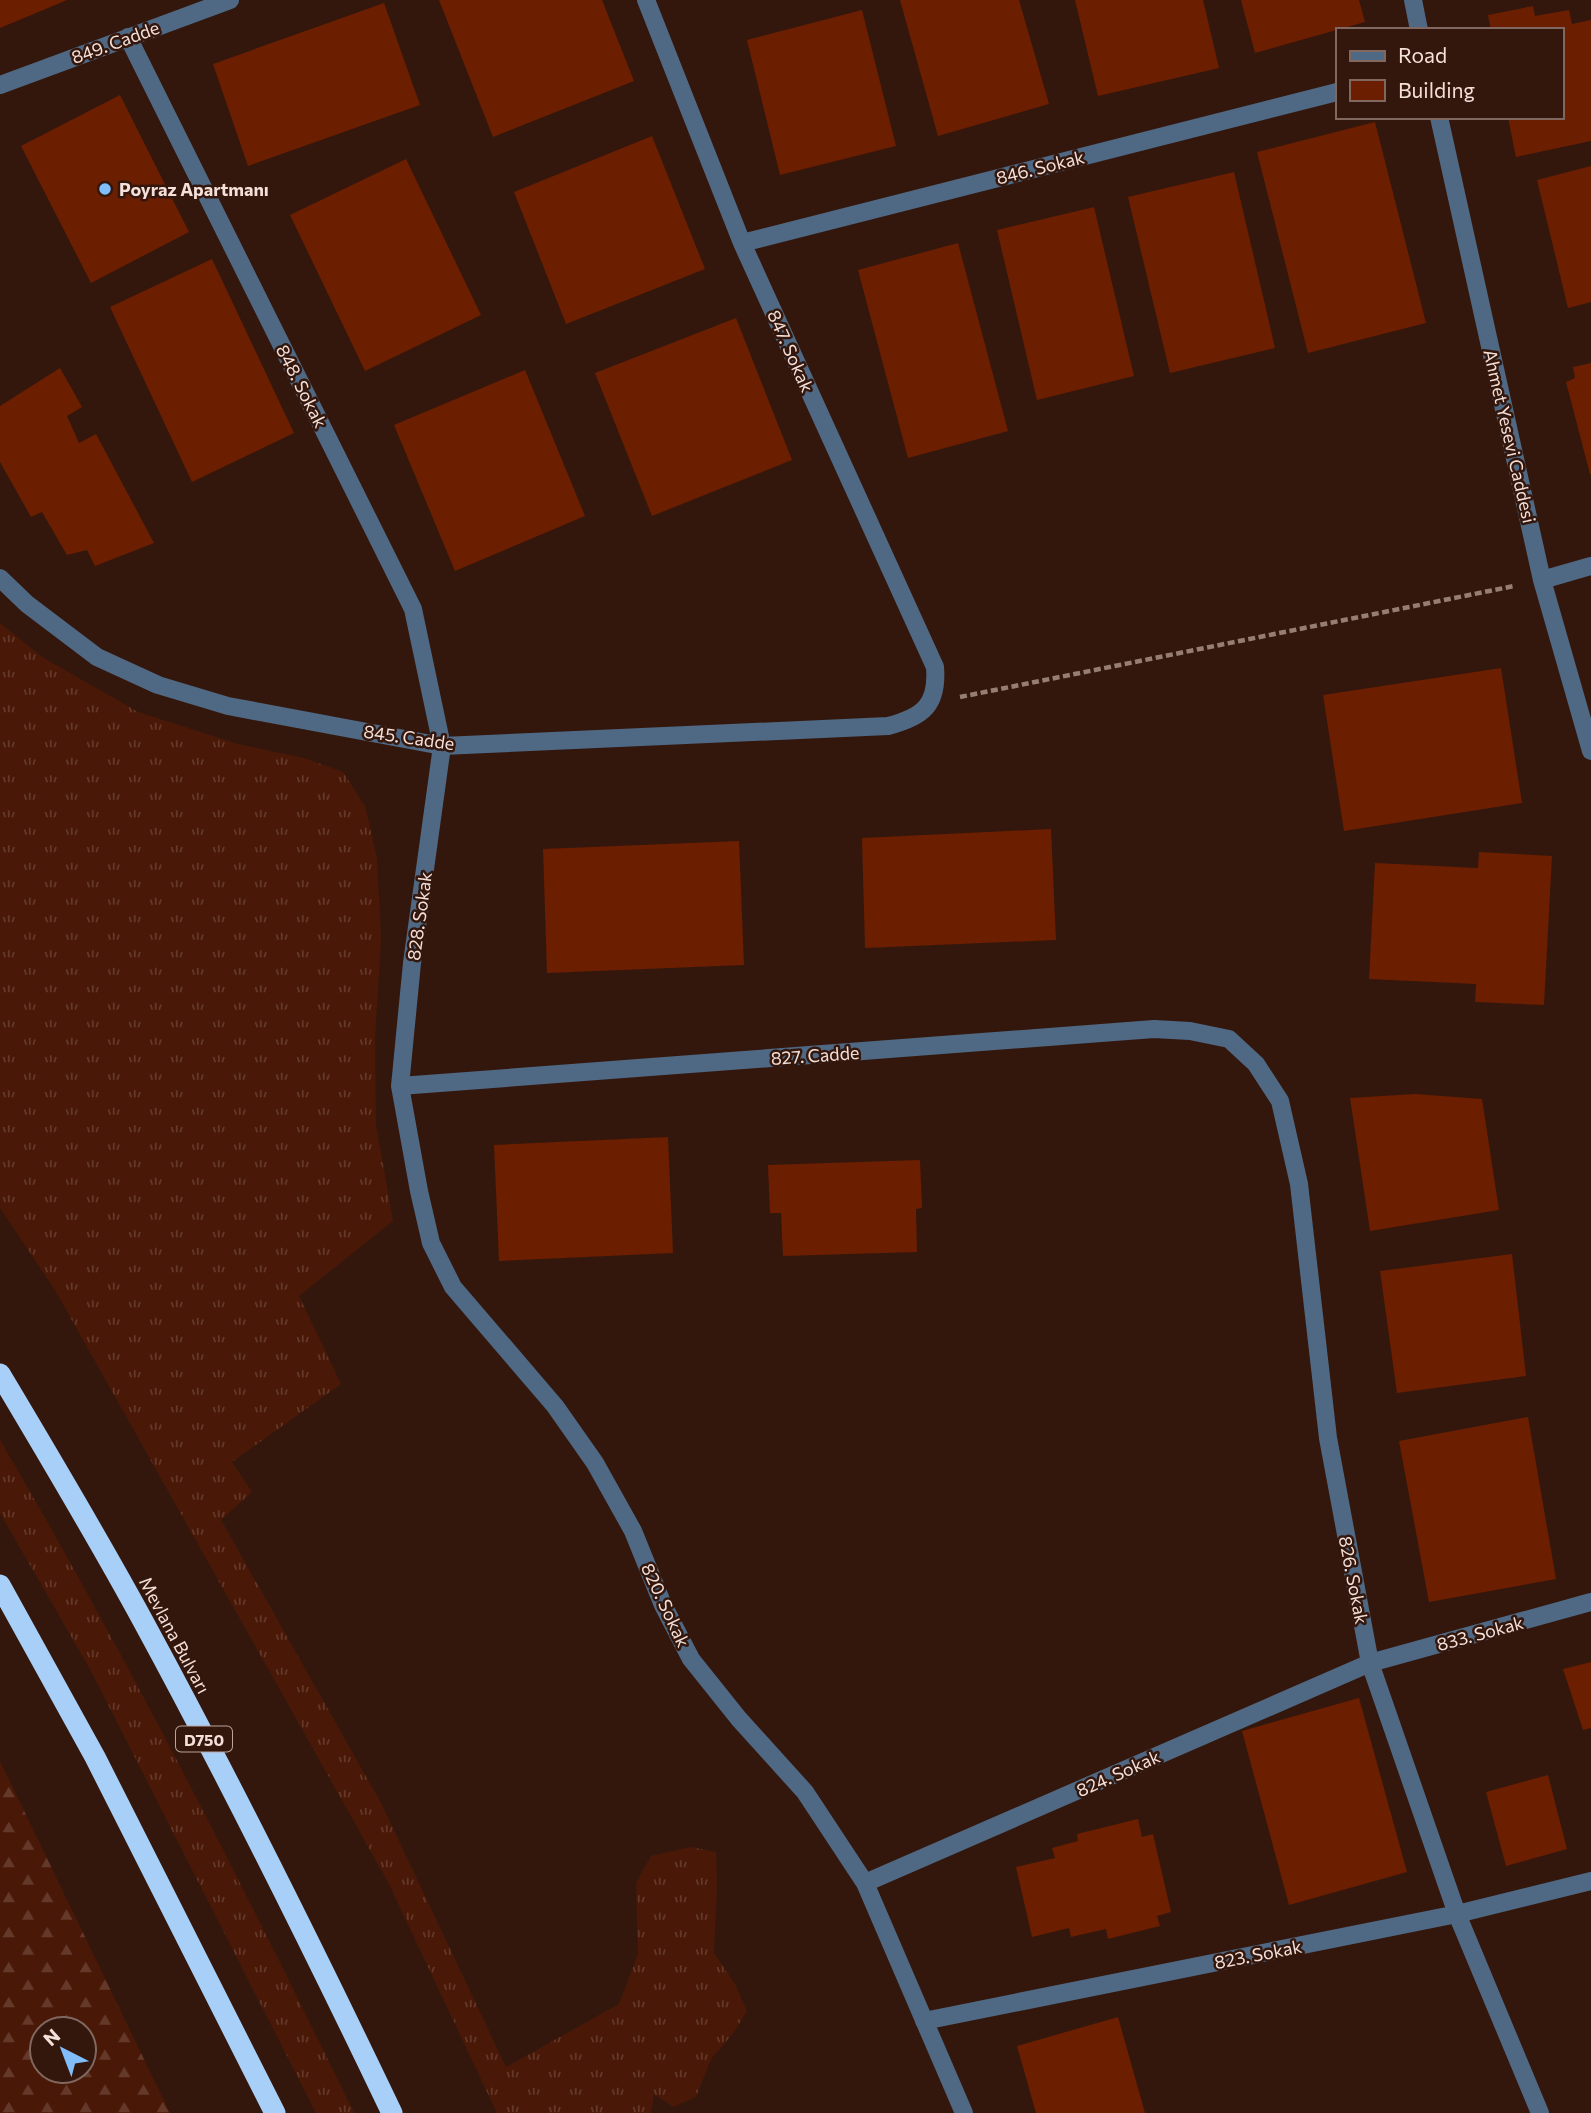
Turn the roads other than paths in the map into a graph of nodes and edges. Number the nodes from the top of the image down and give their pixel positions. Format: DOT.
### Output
graph roads {
  1 [pos="230,0"];
  2 [pos="646,0"];
  3 [pos="1413,0"];
  4 [pos="1419,28"];
  5 [pos="128,37"];
  6 [pos="0,85"];
  7 [pos="1336,92"];
  8 [pos="1439,119"];
  9 [pos="742,243"];
  10 [pos="1591,566"];
  11 [pos="0,578"];
  12 [pos="1542,580"];
  13 [pos="932,699"];
  14 [pos="442,746"];
  15 [pos="1591,751"];
  16 [pos="1229,1039"];
  17 [pos="400,1086"];
  18 [pos="0,1374"];
  19 [pos="0,1585"];
  20 [pos="1591,1602"];
  21 [pos="1370,1663"];
  22 [pos="1591,1881"];
  23 [pos="865,1882"];
  24 [pos="1457,1914"];
  25 [pos="924,2021"];
  26 [pos="275,2113"];
  27 [pos="392,2113"];
  28 [pos="964,2113"];
  29 [pos="1540,2113"];
  1 -- 5 [label="street, 849. Cadde"];
  2 -- 9 [label="street, 847. Sokak"];
  3 -- 4 [label="street"];
  5 -- 6 [label="street, 849. Cadde"];
  5 -- 14 [label="street, 848. Sokak"];
  7 -- 9 [label="street, 846. Sokak"];
  8 -- 12 [label="street, Ahmet Yesevi Caddesi"];
  9 -- 13 [label="street, 847. Sokak"];
  10 -- 12 [label="street"];
  11 -- 14 [label="street, 845. Cadde"];
  12 -- 15 [label="street, Ahmet Yesevi Caddesi"];
  13 -- 14 [label="street, 845. Cadde"];
  14 -- 17 [label="street, 828. Sokak"];
  16 -- 17 [label="street, 827. Cadde"];
  16 -- 21 [label="street, 826. Sokak"];
  17 -- 23 [label="street, 820. Sokak"];
  18 -- 27 [label="highway, Mevlana Bulvarı / D750"];
  19 -- 26 [label="highway"];
  20 -- 21 [label="street, 833. Sokak"];
  21 -- 23 [label="street, 824. Sokak"];
  21 -- 24 [label="street, 826. Sokak"];
  22 -- 24 [label="street, 823. Sokak"];
  23 -- 25 [label="street, 820. Sokak"];
  24 -- 25 [label="street, 823. Sokak"];
  24 -- 29 [label="street, 826. Sokak"];
  25 -- 28 [label="street, 820. Sokak"];
}
